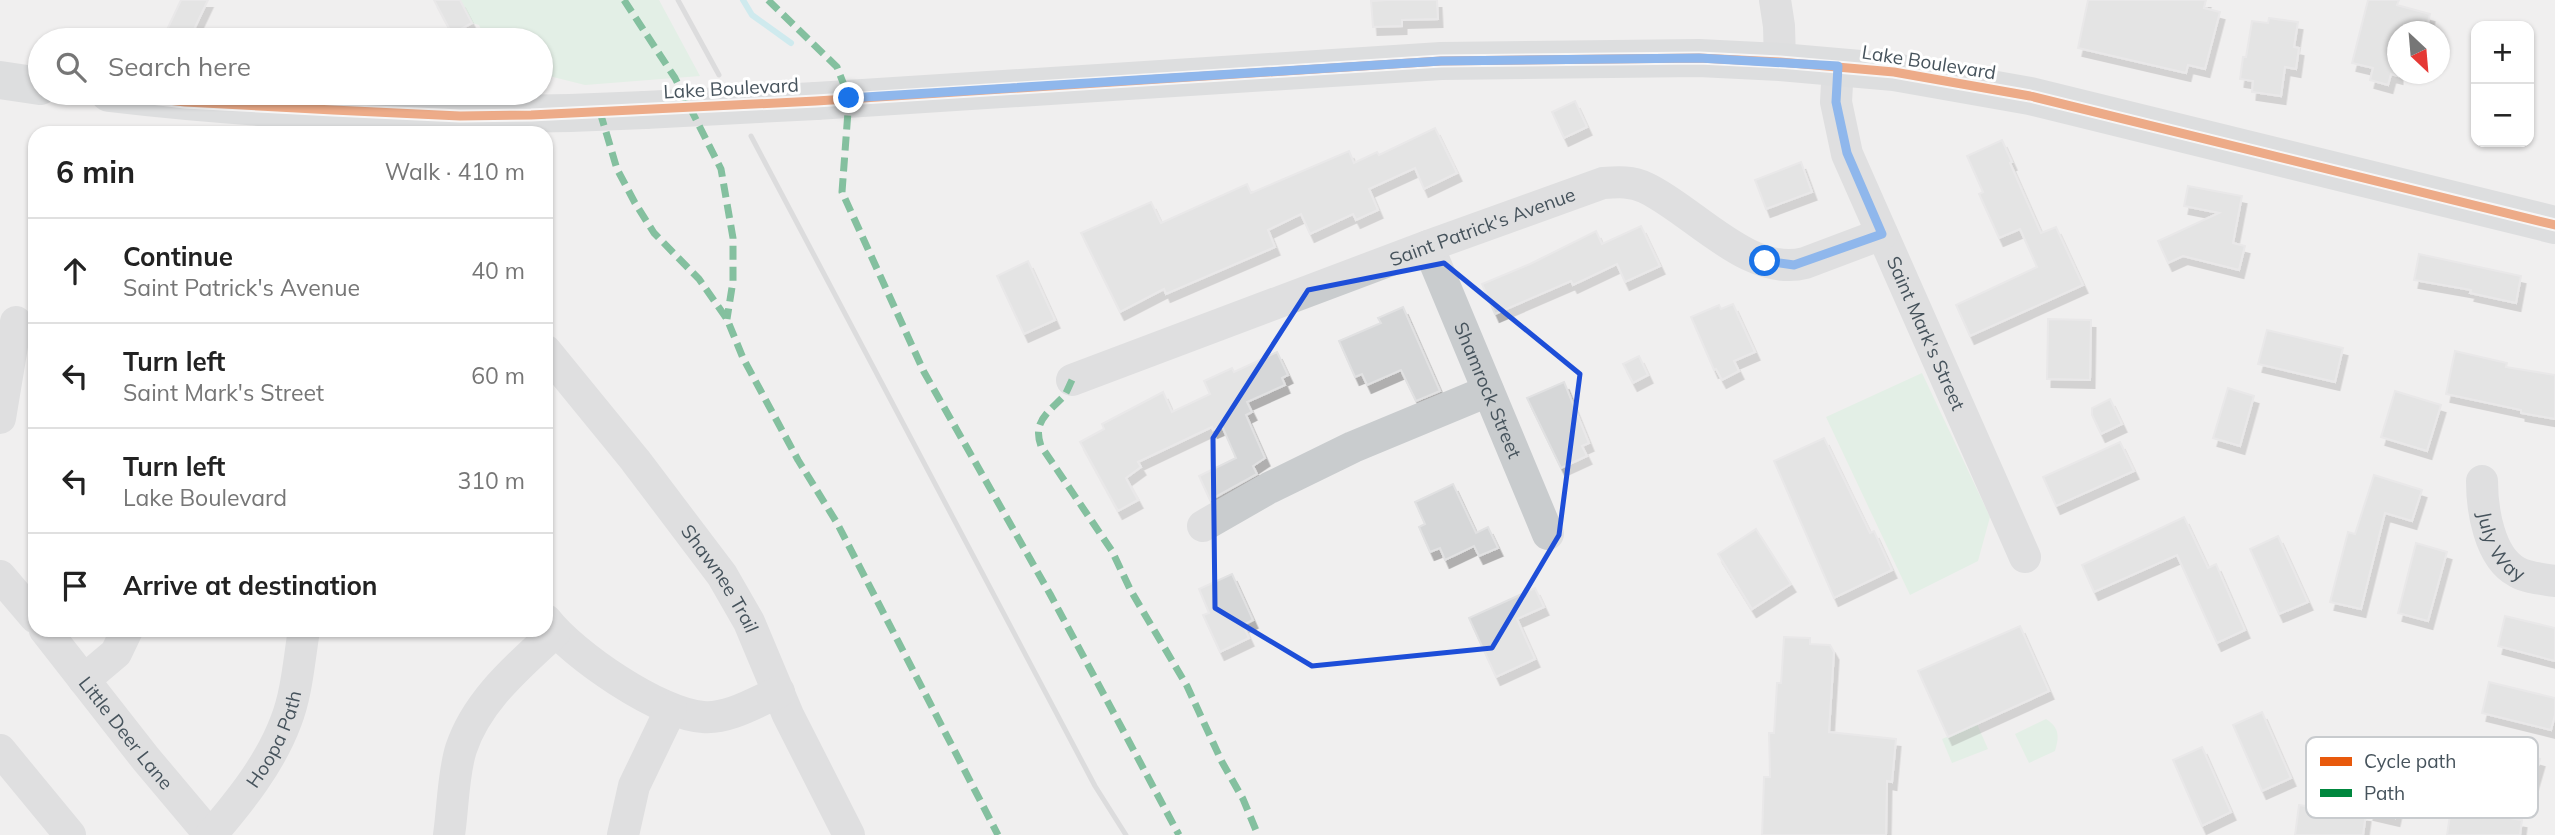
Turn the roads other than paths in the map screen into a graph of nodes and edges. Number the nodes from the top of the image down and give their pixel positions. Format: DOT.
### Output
graph roads {
  1 [pos="1775,0"];
  2 [pos="1780,62"];
  3 [pos="1838,66"];
  4 [pos="0,80"];
  5 [pos="28,84"];
  6 [pos="244,105"];
  7 [pos="2555,225"];
  8 [pos="1882,234"];
  9 [pos="1428,246"];
  10 [pos="17,322"];
  11 [pos="553,360"];
  12 [pos="1072,380"];
  13 [pos="1488,391"];
  14 [pos="0,418"];
  15 [pos="2482,481"];
  16 [pos="1203,526"];
  17 [pos="1548,534"];
  18 [pos="2025,557"];
  19 [pos="0,576"];
  20 [pos="2555,582"];
  21 [pos="28,609"];
  22 [pos="553,628"];
  23 [pos="50,637"];
  24 [pos="124,637"];
  25 [pos="303,637"];
  26 [pos="542,637"];
  27 [pos="84,680"];
  28 [pos="779,692"];
  29 [pos="671,709"];
  30 [pos="0,750"];
  31 [pos="70,835"];
  32 [pos="211,835"];
  33 [pos="449,835"];
  34 [pos="623,835"];
  35 [pos="849,835"];
  1 -- 2 [label="street"];
  2 -- 3 [label="main road, Lake Boulevard"];
  2 -- 6 [label="main road, Lake Boulevard, bridge"];
  3 -- 7 [label="main road, Lake Boulevard"];
  3 -- 8 [label="street, Saint Mark's Street"];
  4 -- 5 [label="main road"];
  8 -- 9 [label="street, Saint Patrick's Avenue"];
  8 -- 18 [label="street, Saint Mark's Street"];
  9 -- 12 [label="street, Saint Patrick's Avenue"];
  9 -- 13 [label="street, Shamrock Street"];
  10 -- 14 [label="street"];
  11 -- 28 [label="street, Shawnee Trail"];
  13 -- 16 [label="street"];
  13 -- 17 [label="street, Shamrock Street"];
  15 -- 20 [label="street, July Way"];
  19 -- 21 [label="street"];
  22 -- 29 [label="street"];
  23 -- 27 [label="street, Little Deer Lane"];
  24 -- 27 [label="street"];
  25 -- 32 [label="street, Hoopa Path"];
  26 -- 33 [label="street"];
  27 -- 32 [label="street, Little Deer Lane"];
  28 -- 29 [label="street"];
  28 -- 35 [label="street, Shawnee Trail"];
  29 -- 34 [label="street"];
  30 -- 31 [label="street"];
}
